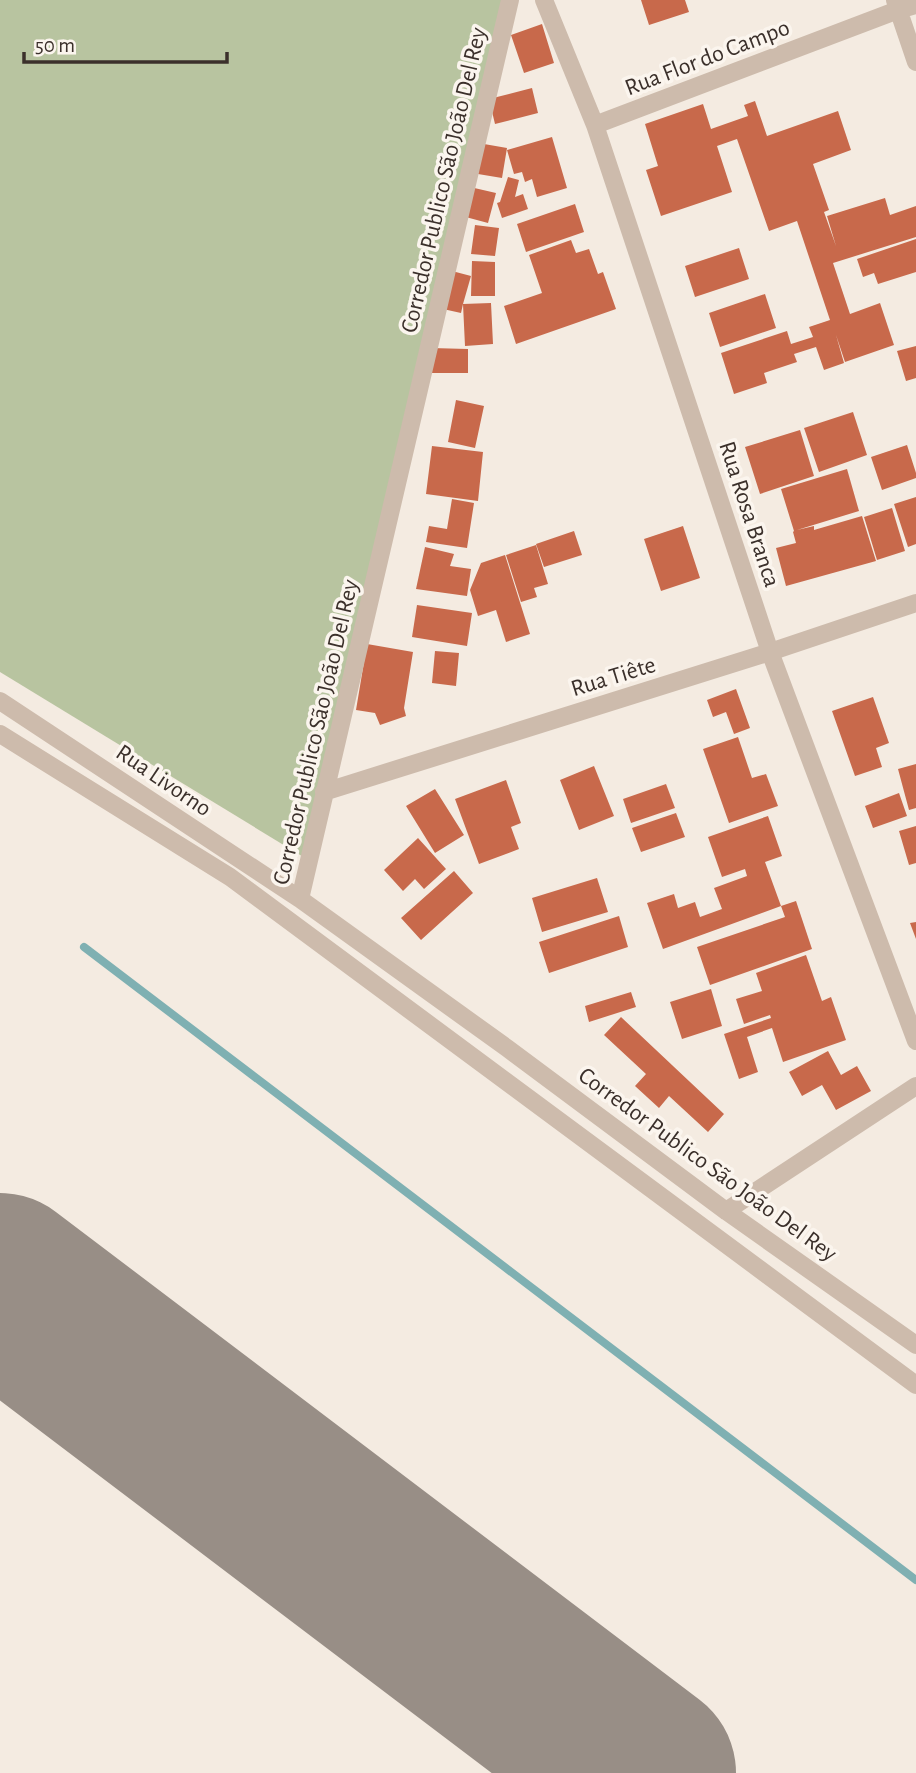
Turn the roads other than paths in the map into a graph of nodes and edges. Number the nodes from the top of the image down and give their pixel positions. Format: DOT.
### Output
graph roads {
  1 [pos="510,0"];
  2 [pos="544,0"];
  3 [pos="896,5"];
  4 [pos="916,5"];
  5 [pos="916,62"];
  6 [pos="595,125"];
  7 [pos="916,603"];
  8 [pos="770,652"];
  9 [pos="0,701"];
  10 [pos="0,734"];
  11 [pos="324,792"];
  12 [pos="300,899"];
  13 [pos="916,1041"];
  14 [pos="916,1086"];
  15 [pos="726,1211"];
  16 [pos="916,1345"];
  17 [pos="916,1385"];
  1 -- 11 [label="street, Corredor Publico São João Del Rey"];
  2 -- 6 [label="street, Rua Rosa Branca"];
  3 -- 4 [label="street, Rua Flor do Campo"];
  3 -- 5 [label="street"];
  3 -- 6 [label="street, Rua Flor do Campo"];
  6 -- 8 [label="street, Rua Rosa Branca"];
  7 -- 8 [label="street, Rua Tiête"];
  8 -- 11 [label="street, Rua Tiête"];
  8 -- 13 [label="street, Rua Rosa Branca"];
  9 -- 12 [label="street, Rua Livorno"];
  10 -- 17 [label="street"];
  11 -- 12 [label="street, Corredor Publico São João Del Rey"];
  12 -- 15 [label="street, Corredor Publico São João Del Rey"];
  14 -- 15 [label="street"];
  15 -- 16 [label="street, Corredor Publico São João Del Rey"];
}
